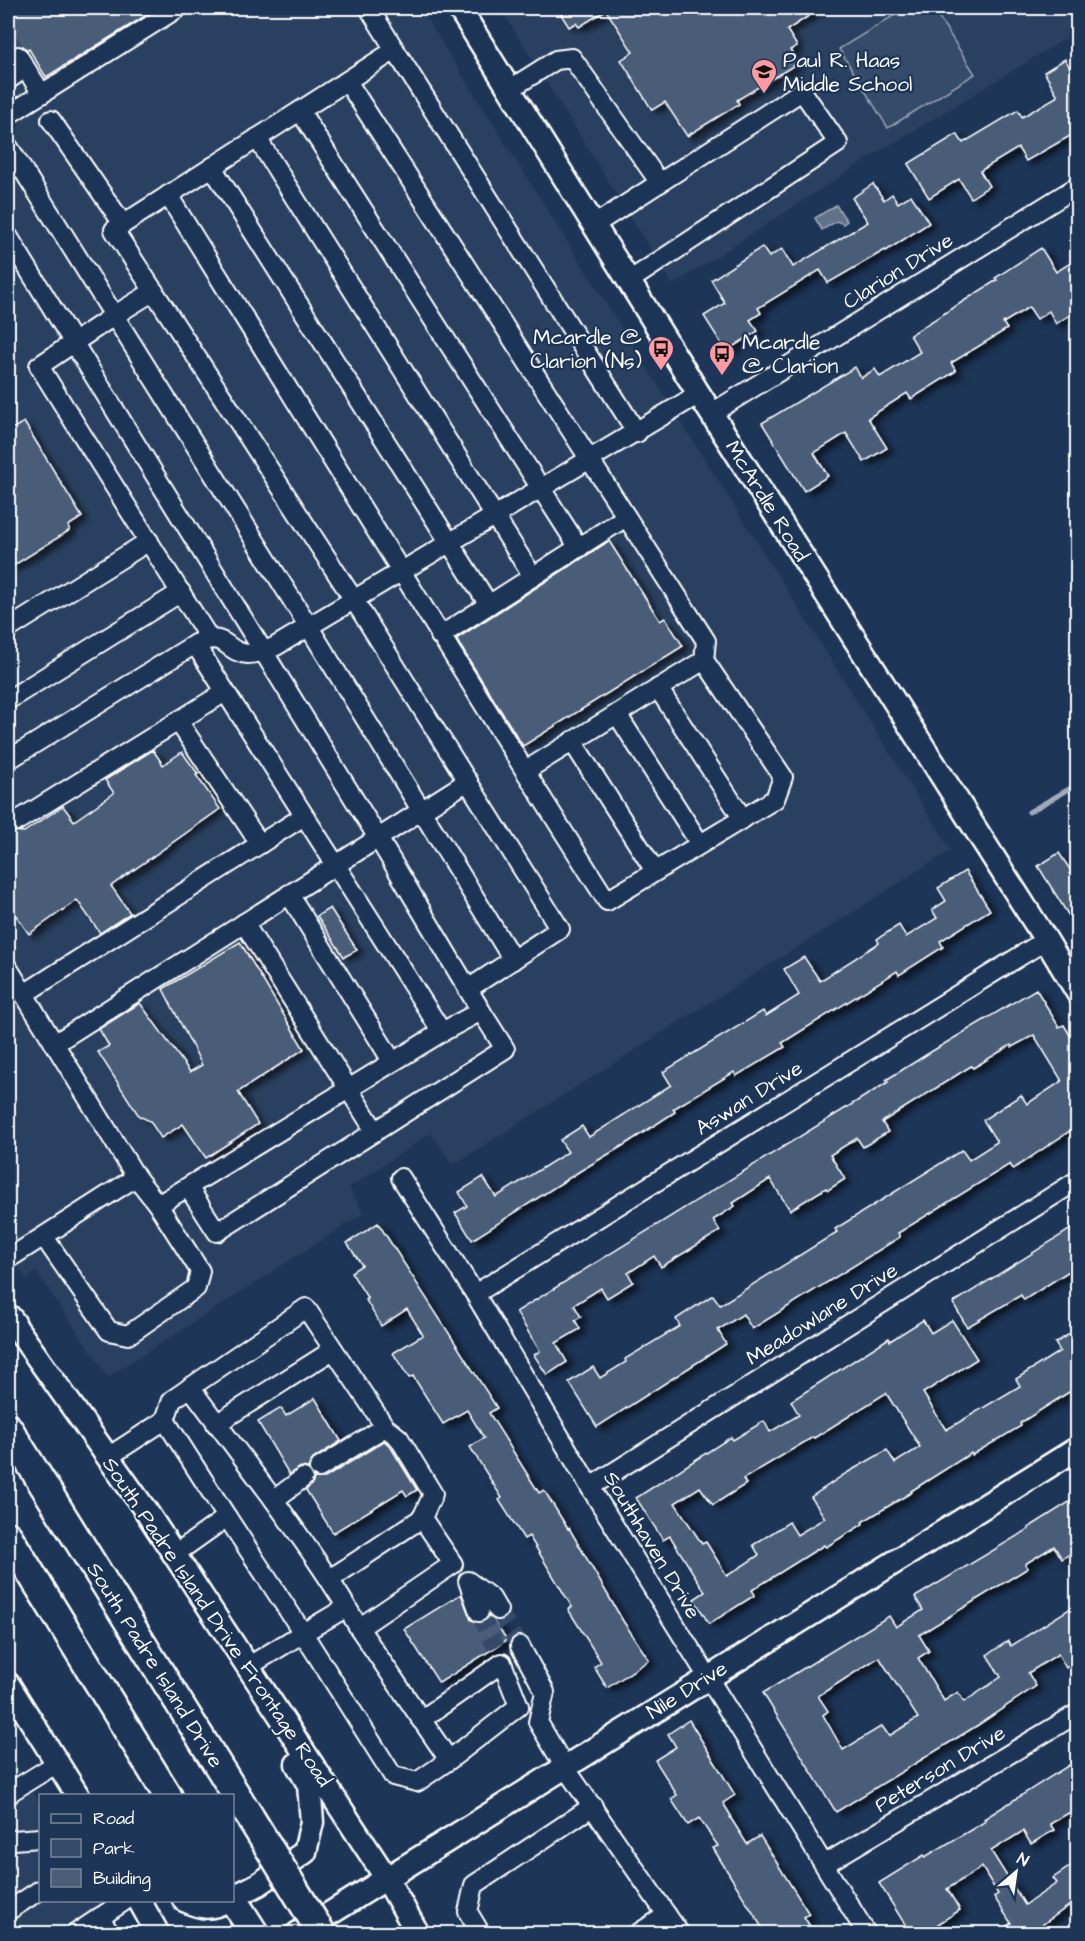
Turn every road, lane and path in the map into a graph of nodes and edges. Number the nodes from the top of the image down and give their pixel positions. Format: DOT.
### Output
graph roads {
  1 [pos="178,8"];
  2 [pos="369,8"];
  3 [pos="459,8"];
  4 [pos="395,50"];
  5 [pos="8,80"];
  6 [pos="347,81"];
  7 [pos="510,89"];
  8 [pos="42,94"];
  9 [pos="300,111"];
  10 [pos="8,116"];
  11 [pos="51,120"];
  12 [pos="258,138"];
  13 [pos="8,146"];
  14 [pos="212,167"];
  15 [pos="660,183"];
  16 [pos="1077,186"];
  17 [pos="168,195"];
  18 [pos="123,224"];
  19 [pos="594,225"];
  20 [pos="8,236"];
  21 [pos="629,281"];
  22 [pos="153,291"];
  23 [pos="115,315"];
  24 [pos="74,342"];
  25 [pos="699,394"];
  26 [pos="712,413"];
  27 [pos="637,433"];
  28 [pos="589,461"];
  29 [pos="542,488"];
  30 [pos="496,516"];
  31 [pos="626,518"];
  32 [pos="149,541"];
  33 [pos="450,543"];
  34 [pos="579,548"];
  35 [pos="400,572"];
  36 [pos="533,577"];
  37 [pos="180,591"];
  38 [pos="354,600"];
  39 [pos="489,605"];
  40 [pos="309,627"];
  41 [pos="8,629"];
  42 [pos="440,636"];
  43 [pos="202,641"];
  44 [pos="263,652"];
  45 [pos="704,660"];
  46 [pos="658,688"];
  47 [pos="225,692"];
  48 [pos="8,700"];
  49 [pos="617,714"];
  50 [pos="178,721"];
  51 [pos="572,741"];
  52 [pos="8,760"];
  53 [pos="525,771"];
  54 [pos="468,781"];
  55 [pos="422,811"];
  56 [pos="304,816"];
  57 [pos="743,819"];
  58 [pos="18,821"];
  59 [pos="378,838"];
  60 [pos="260,844"];
  61 [pos="700,844"];
  62 [pos="335,865"];
  63 [pos="655,871"];
  64 [pos="289,894"];
  65 [pos="244,923"];
  66 [pos="1046,940"];
  67 [pos="513,960"];
  68 [pos="8,968"];
  69 [pos="1075,982"];
  70 [pos="468,989"];
  71 [pos="24,994"];
  72 [pos="481,1011"];
  73 [pos="442,1032"];
  74 [pos="54,1044"];
  75 [pos="393,1062"];
  76 [pos="349,1088"];
  77 [pos="375,1131"];
  78 [pos="136,1177"];
  79 [pos="401,1178"];
  80 [pos="1077,1180"];
  81 [pos="188,1186"];
  82 [pos="158,1205"];
  83 [pos="44,1237"];
  84 [pos="8,1259"];
  85 [pos="475,1294"];
  86 [pos="9,1320"];
  87 [pos="333,1350"];
  88 [pos="190,1387"];
  89 [pos="165,1420"];
  90 [pos="216,1424"];
  91 [pos="385,1427"];
  92 [pos="8,1428"];
  93 [pos="1077,1448"];
  94 [pos="108,1457"];
  95 [pos="319,1468"];
  96 [pos="303,1478"];
  97 [pos="590,1487"];
  98 [pos="274,1500"];
  99 [pos="227,1517"];
  100 [pos="422,1518"];
  101 [pos="8,1536"];
  102 [pos="174,1554"];
  103 [pos="453,1564"];
  104 [pos="330,1579"];
  105 [pos="468,1581"];
  106 [pos="347,1607"];
  107 [pos="498,1610"];
  108 [pos="479,1612"];
  109 [pos="359,1628"];
  110 [pos="303,1633"];
  111 [pos="520,1646"];
  112 [pos="250,1668"];
  113 [pos="707,1678"];
  114 [pos="9,1688"];
  115 [pos="519,1706"];
  116 [pos="1077,1713"];
  117 [pos="422,1719"];
  118 [pos="538,1722"];
  119 [pos="449,1760"];
  120 [pos="59,1762"];
  121 [pos="564,1766"];
  122 [pos="9,1792"];
  123 [pos="77,1794"];
  124 [pos="84,1794"];
  125 [pos="167,1794"];
  126 [pos="593,1806"];
  127 [pos="39,1841"];
  128 [pos="8,1843"];
  129 [pos="825,1864"];
  130 [pos="387,1879"];
  131 [pos="39,1891"];
  132 [pos="234,1897"];
  133 [pos="234,1901"];
  134 [pos="123,1902"];
  135 [pos="140,1902"];
  136 [pos="188,1902"];
  137 [pos="225,1902"];
  138 [pos="8,1911"];
  139 [pos="667,1915"];
  140 [pos="100,1917"];
  141 [pos="75,1934"];
  142 [pos="110,1934"];
  143 [pos="158,1934"];
  144 [pos="255,1934"];
  145 [pos="297,1934"];
  146 [pos="322,1934"];
  147 [pos="418,1934"];
  148 [pos="481,1934"];
  149 [pos="638,1934"];
  150 [pos="680,1934"];
  151 [pos="867,1934"];
  1 -- 8 [label="street"];
  2 -- 4 [label="street"];
  3 -- 7 [label="main road, McArdle Road"];
  4 -- 6 [label="street"];
  4 -- 27 [label="street"];
  5 -- 8 [label="street"];
  6 -- 9 [label="street"];
  6 -- 28 [label="street"];
  7 -- 15 [label="street"];
  7 -- 19 [label="main road, McArdle Road"];
  8 -- 10 [label="street"];
  9 -- 12 [label="street"];
  9 -- 29 [label="street"];
  11 -- 18 [label="street"];
  12 -- 14 [label="street"];
  12 -- 30 [label="street"];
  13 -- 23 [label="street"];
  14 -- 17 [label="street"];
  14 -- 33 [label="street"];
  15 -- 19 [label="street"];
  15 -- 21 [label="street"];
  16 -- 26 [label="street, Clarion Drive"];
  17 -- 18 [label="street"];
  17 -- 35 [label="street"];
  18 -- 22 [label="street"];
  19 -- 21 [label="main road, McArdle Road"];
  20 -- 24 [label="street"];
  21 -- 25 [label="main road, McArdle Road"];
  22 -- 23 [label="street"];
  22 -- 38 [label="street"];
  23 -- 24 [label="street"];
  23 -- 40 [label="street"];
  24 -- 32 [label="street"];
  24 -- 44 [label="street"];
  25 -- 26 [label="main road, McArdle Road"];
  25 -- 27 [label="street"];
  26 -- 66 [label="main road, McArdle Road"];
  27 -- 28 [label="street"];
  28 -- 29 [label="street"];
  28 -- 31 [label="street"];
  29 -- 30 [label="street"];
  29 -- 34 [label="street"];
  30 -- 33 [label="street"];
  30 -- 36 [label="street"];
  31 -- 34 [label="street"];
  31 -- 45 [label="street"];
  32 -- 37 [label="street"];
  32 -- 41 [label="street"];
  33 -- 35 [label="street"];
  33 -- 39 [label="street"];
  34 -- 36 [label="street"];
  35 -- 38 [label="street"];
  35 -- 42 [label="street"];
  36 -- 39 [label="street"];
  37 -- 43 [label="street"];
  37 -- 48 [label="street"];
  38 -- 40 [label="street"];
  38 -- 54 [label="street"];
  39 -- 42 [label="street"];
  40 -- 44 [label="street"];
  40 -- 55 [label="street"];
  42 -- 53 [label="street"];
  43 -- 44 [label="street"];
  43 -- 47 [label="street"];
  43 -- 52 [label="street"];
  44 -- 59 [label="street"];
  45 -- 46 [label="street"];
  45 -- 57 [label="street"];
  46 -- 49 [label="street"];
  46 -- 57 [label="street"];
  47 -- 50 [label="street"];
  47 -- 56 [label="street"];
  49 -- 51 [label="street"];
  49 -- 61 [label="street"];
  50 -- 58 [label="street"];
  50 -- 60 [label="street"];
  51 -- 53 [label="street"];
  51 -- 63 [label="street"];
  53 -- 63 [label="street"];
  54 -- 55 [label="street"];
  54 -- 67 [label="street"];
  55 -- 59 [label="street"];
  55 -- 67 [label="street"];
  56 -- 60 [label="street"];
  56 -- 62 [label="street"];
  57 -- 61 [label="street"];
  59 -- 62 [label="street"];
  59 -- 70 [label="street"];
  60 -- 71 [label="street"];
  61 -- 63 [label="street"];
  62 -- 64 [label="street"];
  62 -- 73 [label="street"];
  64 -- 65 [label="street"];
  64 -- 75 [label="street"];
  65 -- 74 [label="street"];
  65 -- 76 [label="street"];
  66 -- 69 [label="main road, McArdle Road"];
  66 -- 85 [label="street, Aswan Drive"];
  67 -- 70 [label="street"];
  68 -- 71 [label="street"];
  70 -- 72 [label="street"];
  71 -- 74 [label="street"];
  72 -- 73 [label="street"];
  72 -- 77 [label="street"];
  73 -- 75 [label="street"];
  74 -- 78 [label="street"];
  75 -- 76 [label="street"];
  76 -- 77 [label="street"];
  76 -- 81 [label="street"];
  77 -- 81 [label="street"];
  78 -- 82 [label="street"];
  78 -- 83 [label="street"];
  79 -- 85 [label="street, Southhaven Drive"];
  80 -- 97 [label="street, Meadowlane Drive"];
  81 -- 82 [label="street"];
  82 -- 83 [label="street"];
  83 -- 84 [label="street"];
  85 -- 97 [label="street, Southhaven Drive"];
  86 -- 94 [label="main road, South Padre Island Drive Frontage Road"];
  87 -- 88 [label="street"];
  87 -- 90 [label="street"];
  87 -- 91 [label="street"];
  88 -- 89 [label="street"];
  88 -- 90 [label="street"];
  89 -- 94 [label="street"];
  89 -- 99 [label="street"];
  90 -- 98 [label="street"];
  91 -- 95 [label="street"];
  91 -- 100 [label="street"];
  92 -- 146 [label="highway, South Padre Island Drive, bridge"];
  93 -- 113 [label="main road, Nile Drive"];
  94 -- 102 [label="main road, South Padre Island Drive Frontage Road"];
  96 -- 98 [label="street"];
  97 -- 113 [label="street, Southhaven Drive"];
  98 -- 104 [label="street"];
  99 -- 102 [label="street"];
  99 -- 110 [label="street"];
  100 -- 103 [label="street"];
  100 -- 104 [label="street"];
  101 -- 125 [label="highway"];
  102 -- 112 [label="main road, South Padre Island Drive Frontage Road"];
  103 -- 105 [label="street"];
  103 -- 109 [label="street"];
  104 -- 106 [label="street"];
  105 -- 107 [label="street"];
  105 -- 108 [label="street"];
  106 -- 109 [label="street"];
  106 -- 110 [label="street"];
  109 -- 117 [label="street"];
  110 -- 112 [label="street"];
  110 -- 119 [label="street"];
  111 -- 118 [label="street"];
  112 -- 130 [label="main road, South Padre Island Drive Frontage Road"];
  112 -- 132 [label="main road"];
  113 -- 121 [label="main road, Nile Drive"];
  113 -- 129 [label="street, Southhaven Drive"];
  114 -- 120 [label="main road"];
  115 -- 117 [label="street"];
  115 -- 118 [label="street"];
  115 -- 119 [label="street"];
  116 -- 129 [label="street, Peterson Drive"];
  117 -- 119 [label="street"];
  118 -- 121 [label="street"];
  120 -- 122 [label="street"];
  120 -- 123 [label="main road"];
  120 -- 124 [label="main road"];
  121 -- 126 [label="street"];
  121 -- 130 [label="main road, Nile Drive"];
  126 -- 139 [label="street"];
  126 -- 148 [label="street"];
  127 -- 128 [label="street"];
  129 -- 151 [label="street, Southhaven Drive"];
  130 -- 145 [label="main road, Nile Drive"];
  130 -- 147 [label="main road, South Padre Island Drive Frontage Road"];
  131 -- 138 [label="street"];
  133 -- 144 [label="highway"];
  134 -- 140 [label="street"];
  135 -- 143 [label="main road"];
  136 -- 137 [label="main road"];
  139 -- 149 [label="street"];
  139 -- 150 [label="street"];
  140 -- 141 [label="street"];
  140 -- 142 [label="street"];
}
